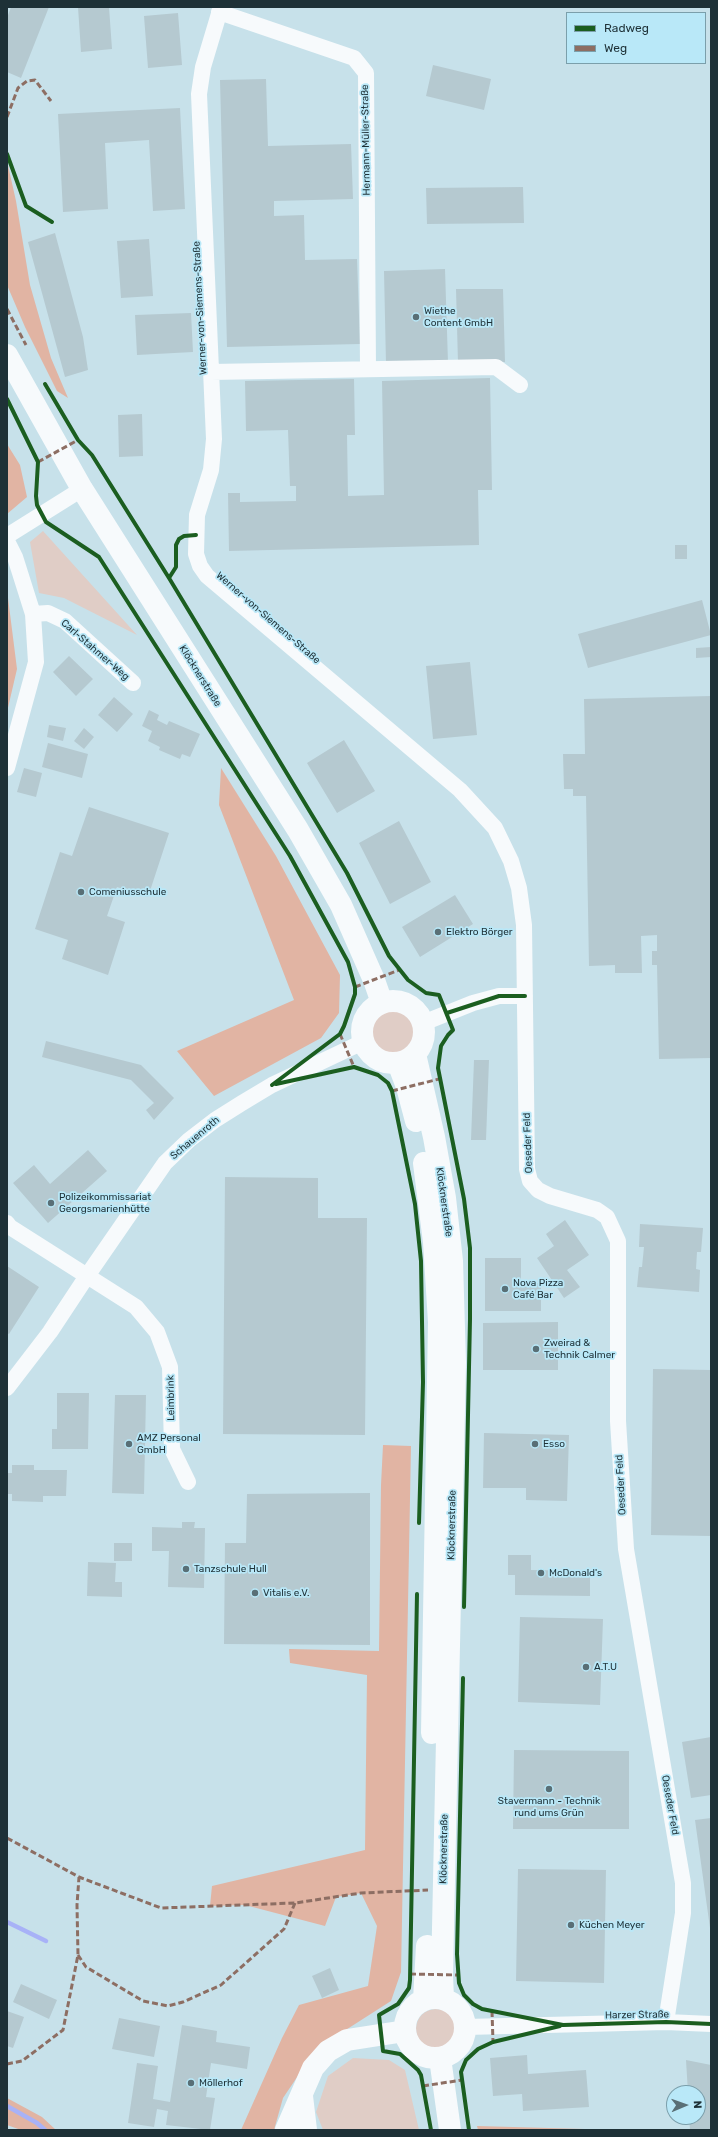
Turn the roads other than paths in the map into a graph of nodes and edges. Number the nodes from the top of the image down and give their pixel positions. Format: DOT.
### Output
graph roads {
  1 [pos="220,9"];
  2 [pos="7,355"];
  3 [pos="368,369"];
  4 [pos="211,372"];
  5 [pos="520,385"];
  6 [pos="82,489"];
  7 [pos="7,536"];
  8 [pos="7,541"];
  9 [pos="33,614"];
  10 [pos="133,683"];
  11 [pos="7,768"];
  12 [pos="525,996"];
  13 [pos="382,1003"];
  14 [pos="423,1023"];
  15 [pos="363,1042"];
  16 [pos="406,1059"];
  17 [pos="7,1223"];
  18 [pos="87,1276"];
  19 [pos="7,1388"];
  20 [pos="438,1435"];
  21 [pos="188,1482"];
  22 [pos="452,1526"];
  23 [pos="434,1999"];
  24 [pos="666,2022"];
  25 [pos="711,2024"];
  26 [pos="466,2027"];
  27 [pos="405,2031"];
  28 [pos="440,2058"];
  29 [pos="301,2092"];
  30 [pos="286,2130"];
  31 [pos="306,2130"];
  32 [pos="450,2130"];
  1 -- 3 [label="street, Hermann-Müller-Straße"];
  1 -- 4 [label="street, Werner-von-Siemens-Straße"];
  2 -- 6 [label="main road, Klöcknerstraße"];
  3 -- 4 [label="street"];
  3 -- 5 [label="street"];
  4 -- 12 [label="street, Werner-von-Siemens-Straße"];
  6 -- 7 [label="street"];
  6 -- 13 [label="main road, Klöcknerstraße"];
  8 -- 9 [label="street"];
  9 -- 10 [label="street, Carl-Stahmer-Weg"];
  9 -- 11 [label="street"];
  12 -- 14 [label="street"];
  12 -- 24 [label="street, Oeseder Feld"];
  13 -- 14 [label="main road"];
  13 -- 15 [label="main road"];
  14 -- 16 [label="main road"];
  15 -- 16 [label="main road"];
  15 -- 18 [label="street, Schauenroth"];
  16 -- 20 [label="main road, Klöcknerstraße"];
  16 -- 22 [label="main road, Klöcknerstraße"];
  17 -- 18 [label="street, Leimbrink"];
  18 -- 19 [label="street, Schauenroth"];
  18 -- 21 [label="street, Leimbrink"];
  20 -- 22 [label="main road"];
  20 -- 23 [label="main road, Klöcknerstraße"];
  22 -- 23 [label="main road, Klöcknerstraße"];
  23 -- 26 [label="main road"];
  23 -- 27 [label="main road"];
  24 -- 25 [label="street, Harzer Straße"];
  24 -- 26 [label="street, Harzer Straße"];
  26 -- 28 [label="main road"];
  27 -- 28 [label="main road"];
  27 -- 29 [label="main road"];
  28 -- 32 [label="main road"];
  29 -- 30 [label="main road"];
  29 -- 31 [label="main road"];
}
